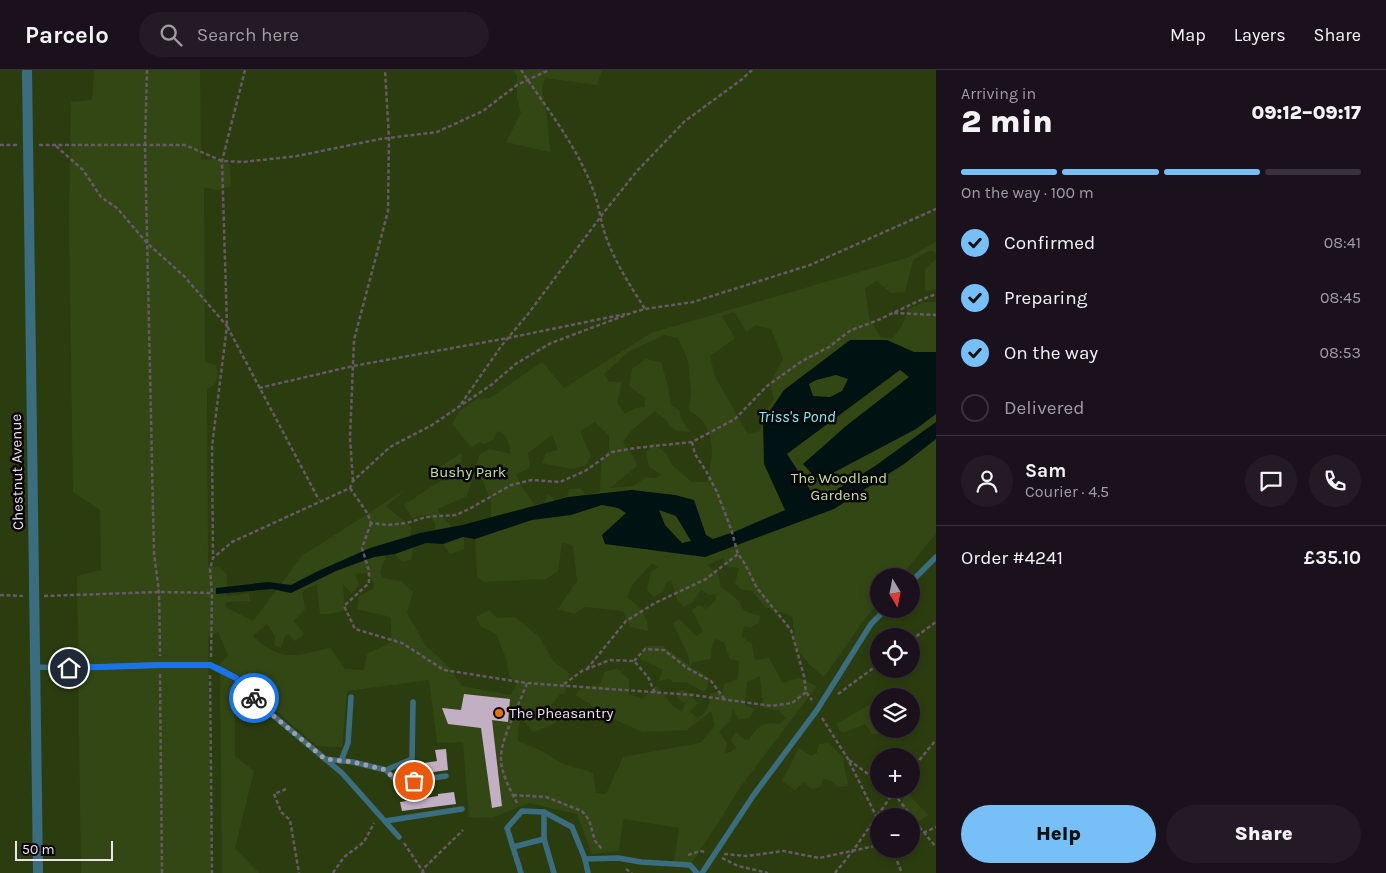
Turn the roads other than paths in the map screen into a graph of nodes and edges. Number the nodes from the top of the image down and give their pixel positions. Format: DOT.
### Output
graph roads {
  1 [pos="27,70"];
  2 [pos="936,556"];
  3 [pos="920,573"];
  4 [pos="877,618"];
  5 [pos="35,666"];
  6 [pos="351,697"];
  7 [pos="413,702"];
  8 [pos="325,759"];
  9 [pos="341,760"];
  10 [pos="386,770"];
  11 [pos="446,776"];
  12 [pos="462,809"];
  13 [pos="544,812"];
  14 [pos="385,821"];
  15 [pos="399,837"];
  16 [pos="544,839"];
  17 [pos="513,847"];
  18 [pos="585,858"];
  19 [pos="38,873"];
  20 [pos="521,873"];
  21 [pos="554,873"];
  22 [pos="588,873"];
  23 [pos="697,873"];
  24 [pos="702,873"];
  1 -- 5 [label="street, Chestnut Avenue"];
  2 -- 3 [label="lane"];
  4 -- 24 [label="lane"];
  5 -- 8 [label="lane"];
  5 -- 19 [label="street, Chestnut Avenue"];
  6 -- 9 [label="lane"];
  7 -- 10 [label="lane"];
  8 -- 9 [label="lane"];
  8 -- 14 [label="lane"];
  9 -- 10 [label="lane"];
  10 -- 11 [label="lane"];
  12 -- 14 [label="lane"];
  13 -- 16 [label="lane"];
  13 -- 17 [label="lane"];
  13 -- 18 [label="lane"];
  14 -- 15 [label="lane"];
  16 -- 17 [label="lane"];
  16 -- 21 [label="lane"];
  17 -- 20 [label="lane"];
  18 -- 22 [label="lane"];
  18 -- 23 [label="lane"];
}
